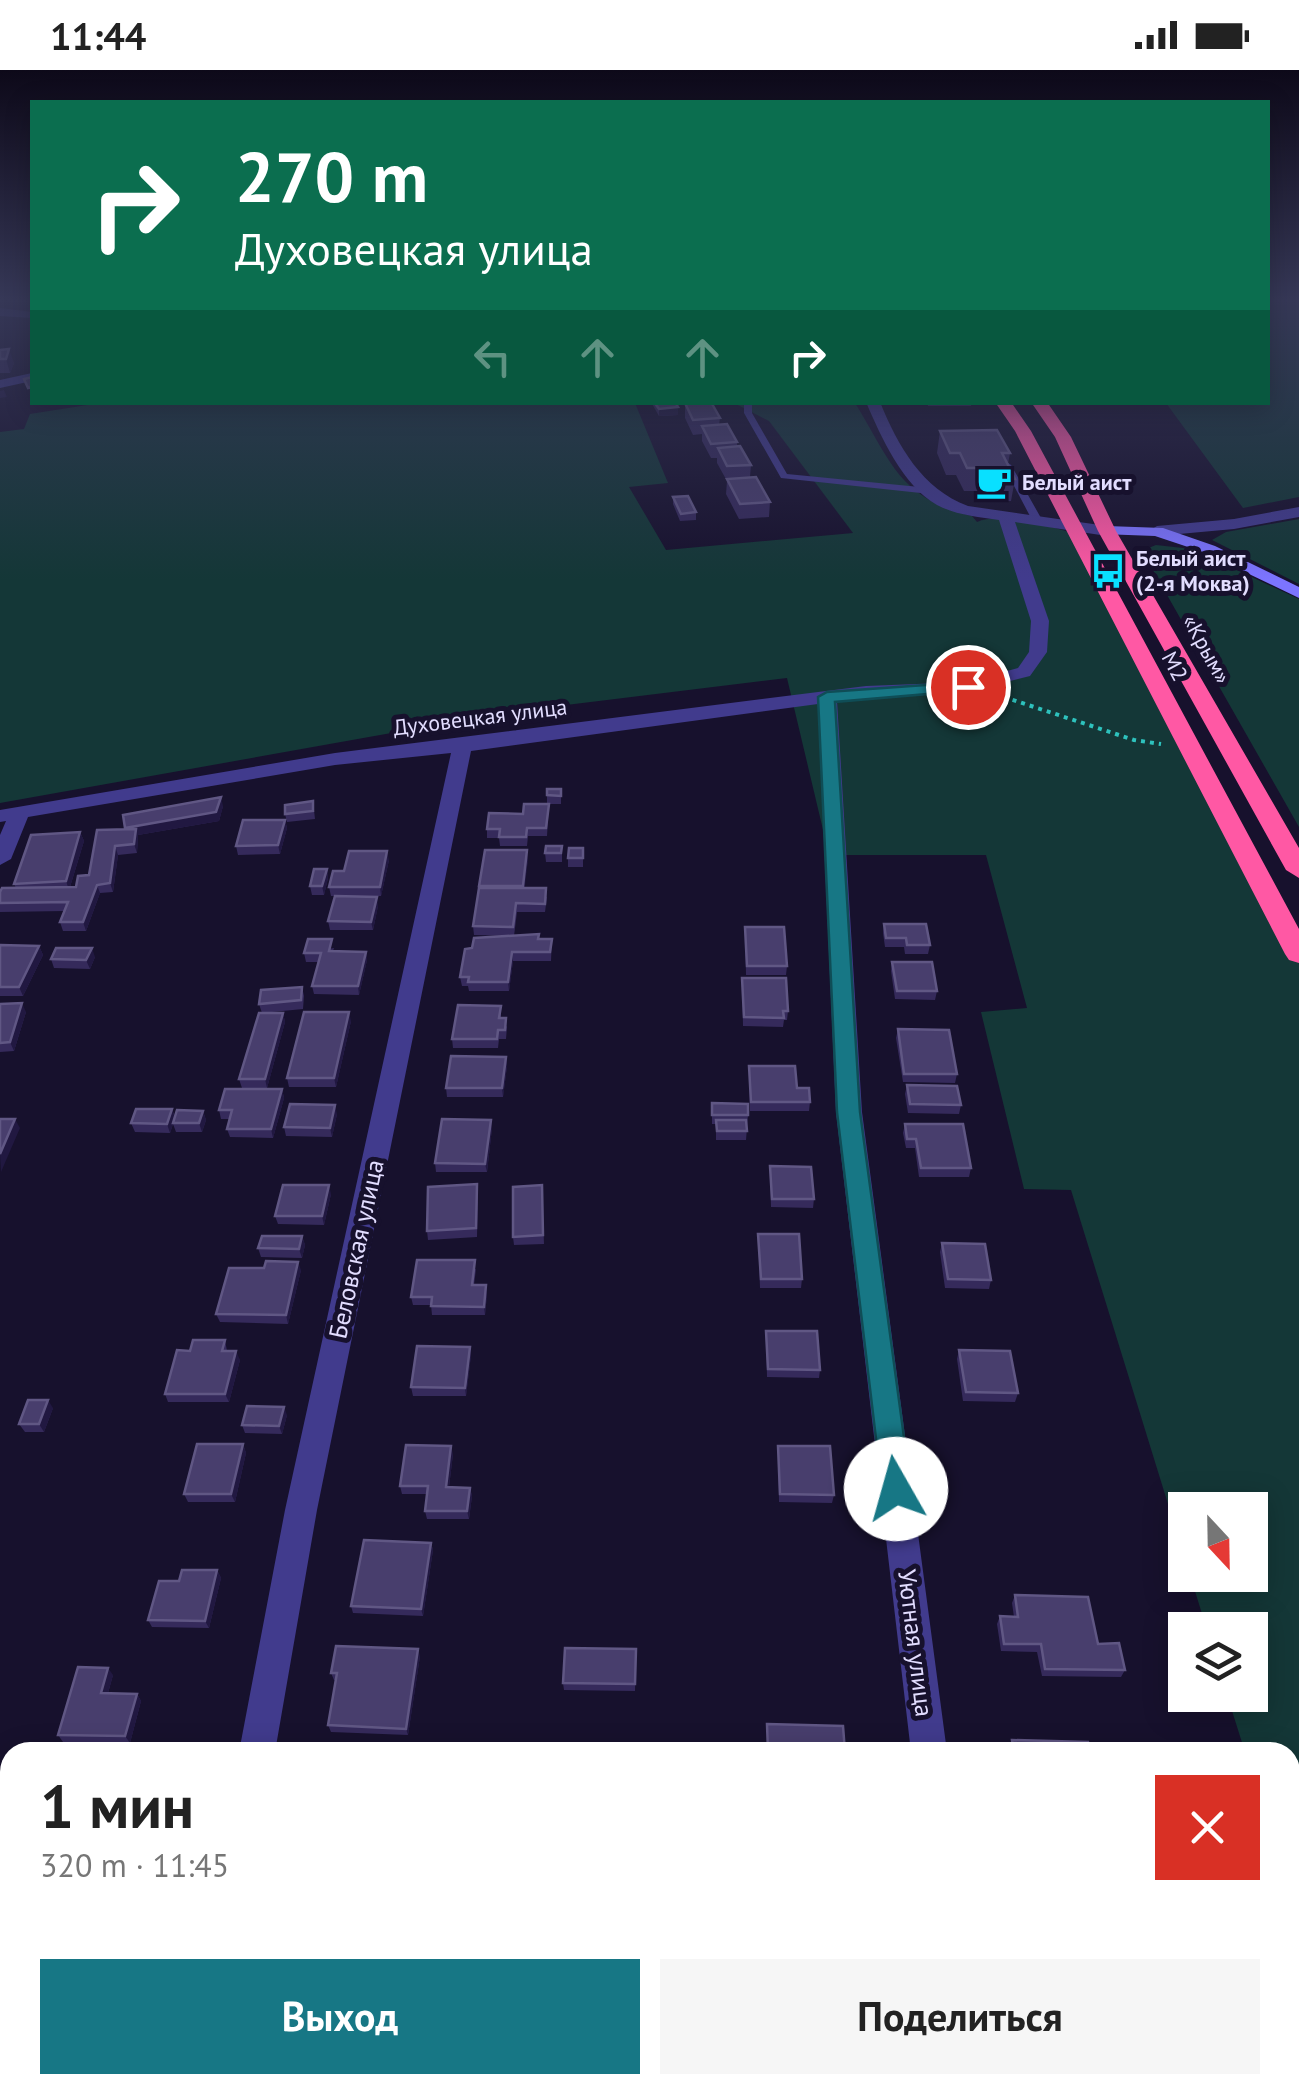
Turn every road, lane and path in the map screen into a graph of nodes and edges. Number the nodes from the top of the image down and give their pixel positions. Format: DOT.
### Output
graph roads {
  1 [pos="748,405"];
  2 [pos="874,405"];
  3 [pos="1005,405"];
  4 [pos="1041,405"];
  5 [pos="1001,454"];
  6 [pos="930,492"];
  7 [pos="1299,512"];
  8 [pos="1004,516"];
  9 [pos="1036,518"];
  10 [pos="1072,525"];
  11 [pos="1157,530"];
  12 [pos="1107,531"];
  13 [pos="1299,593"];
  14 [pos="968,687"];
  15 [pos="827,697"];
  16 [pos="462,746"];
  17 [pos="1190,748"];
  18 [pos="10,814"];
  19 [pos="0,859"];
  20 [pos="1299,870"];
  21 [pos="1299,954"];
  22 [pos="259,1742"];
  23 [pos="929,1742"];
  1 -- 6 [label="lane"];
  2 -- 6 [label="street"];
  3 -- 10 [label="highway, М2"];
  4 -- 12 [label="highway, «Крым»"];
  5 -- 9 [label="lane"];
  6 -- 8 [label="street"];
  7 -- 11 [label="street"];
  8 -- 9 [label="street"];
  8 -- 14 [label="street, Духовецкая улица"];
  9 -- 10 [label="street"];
  10 -- 12 [label="street"];
  10 -- 17 [label="highway, М2"];
  11 -- 12 [label="street"];
  11 -- 13 [label="street"];
  12 -- 20 [label="highway, «Крым»"];
  14 -- 15 [label="street, Духовецкая улица"];
  14 -- 17 [label="path"];
  15 -- 16 [label="street, Духовецкая улица"];
  15 -- 23 [label="street, Уютная улица"];
  16 -- 18 [label="street, Духовецкая улица"];
  16 -- 22 [label="street, Беловская улица"];
  17 -- 21 [label="highway, М2"];
  18 -- 19 [label="street"];
}
